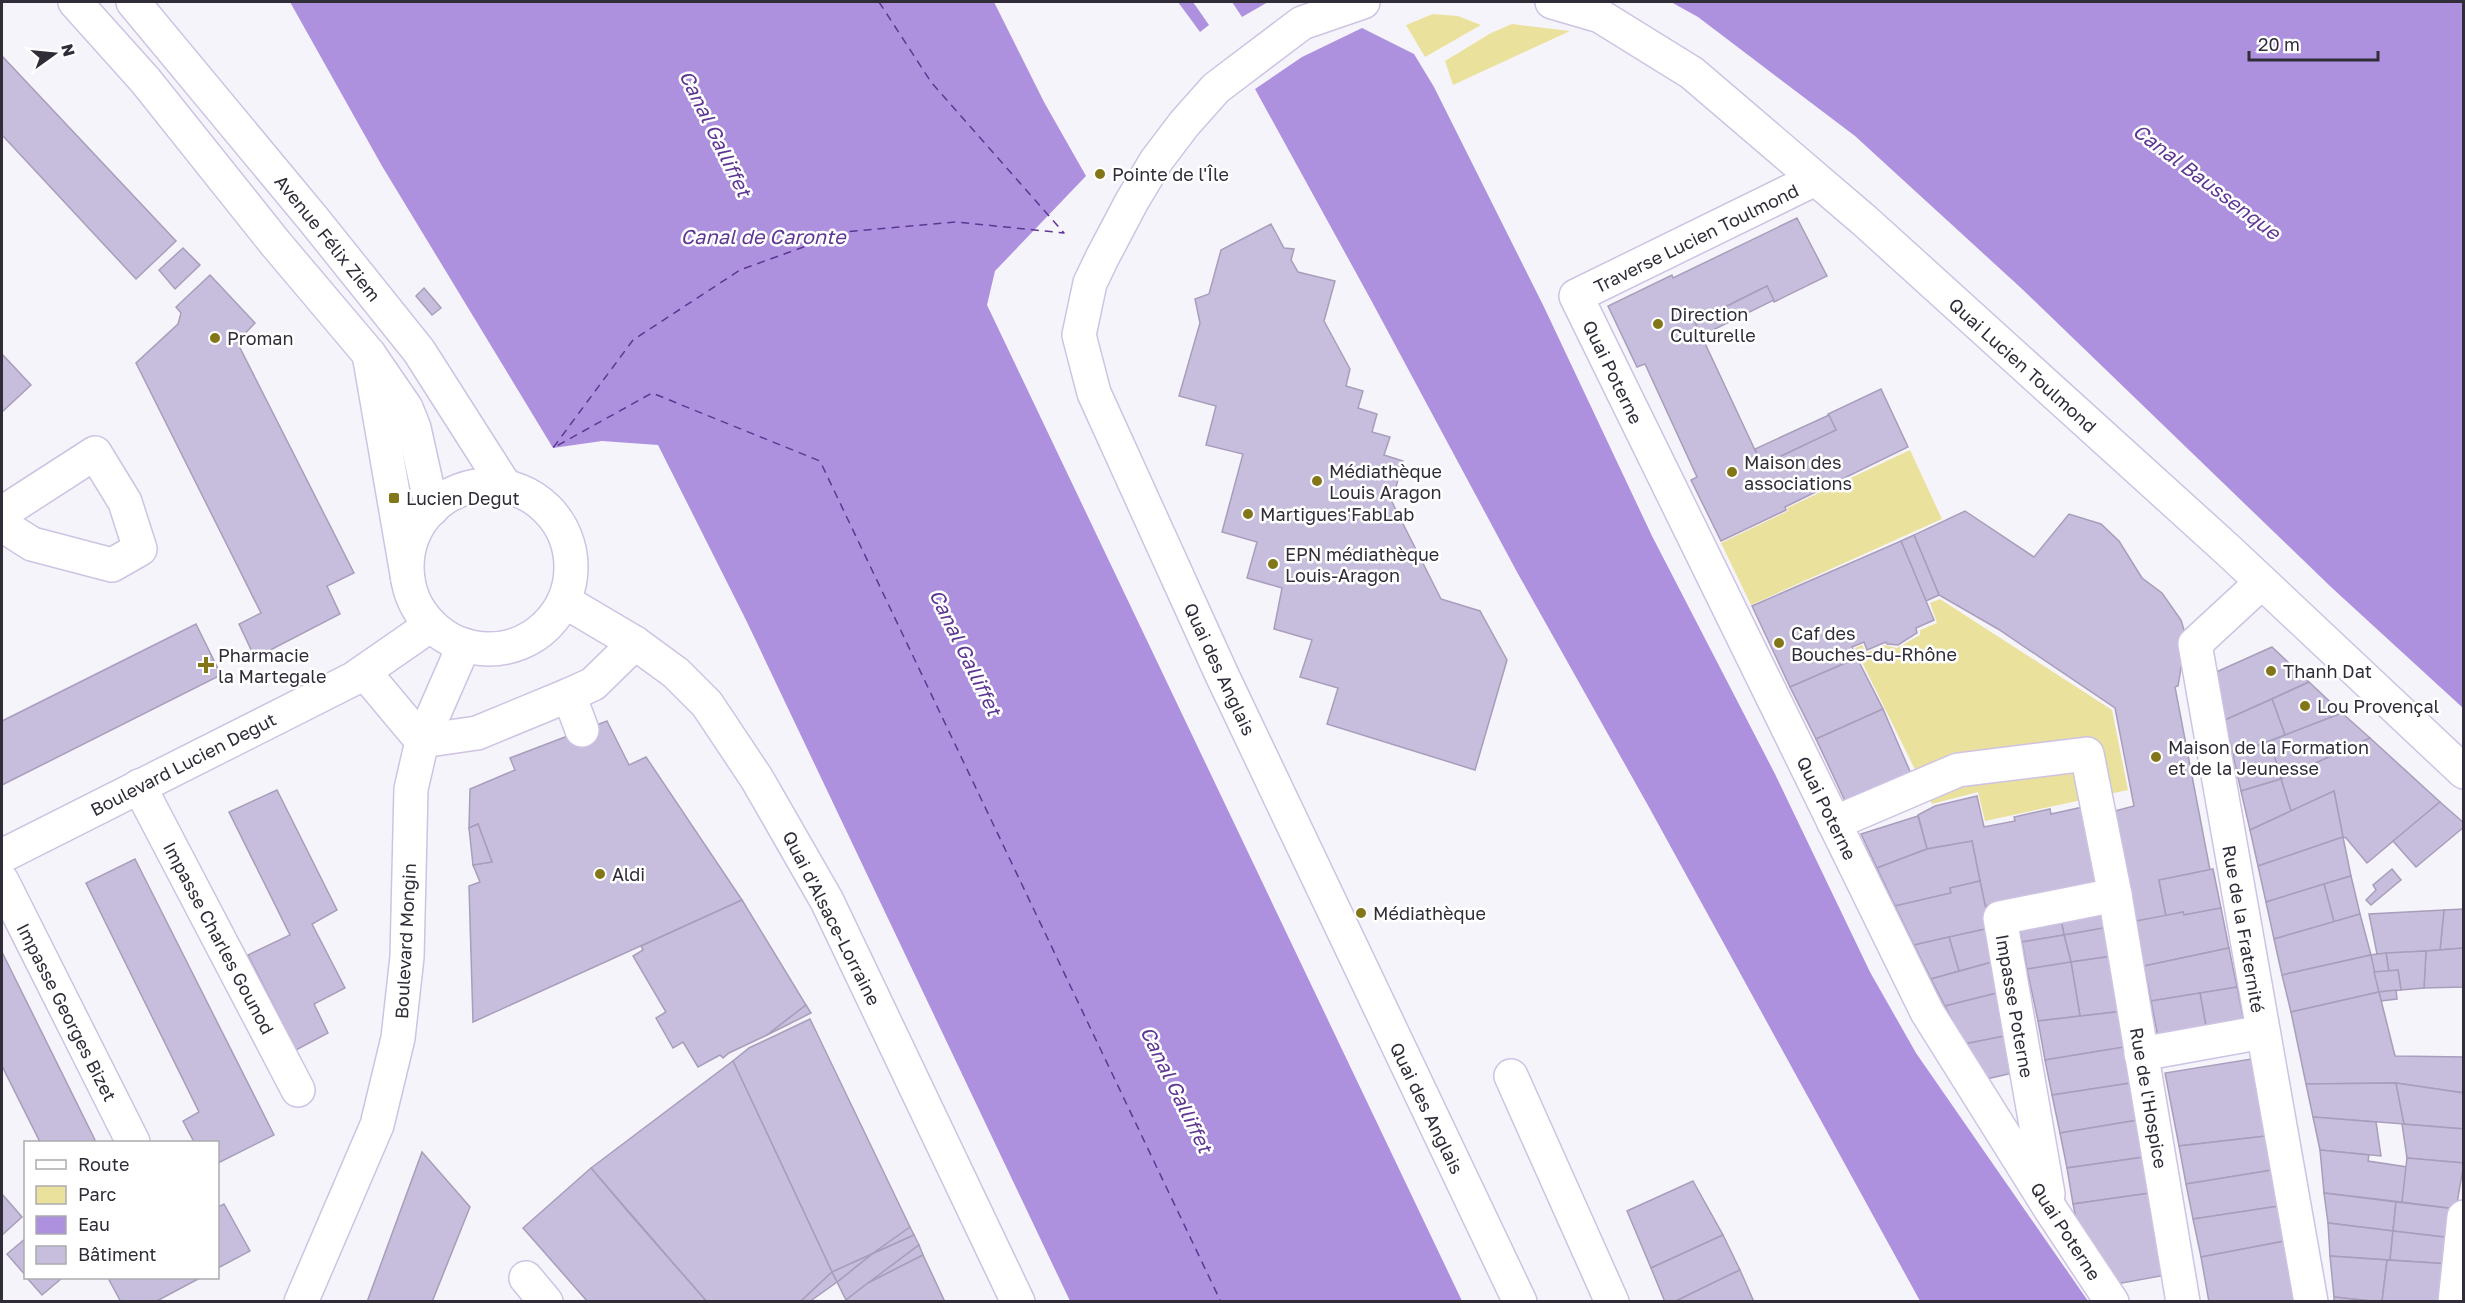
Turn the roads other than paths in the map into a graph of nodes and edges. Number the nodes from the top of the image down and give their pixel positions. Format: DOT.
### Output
graph roads {
  1 [pos="75,2"];
  2 [pos="134,2"];
  3 [pos="1363,2"];
  4 [pos="1552,2"];
  5 [pos="1815,180"];
  6 [pos="1576,296"];
  7 [pos="369,354"];
  8 [pos="505,486"];
  9 [pos="432,509"];
  10 [pos="2,513"];
  11 [pos="2,525"];
  12 [pos="408,580"];
  13 [pos="2261,583"];
  14 [pos="564,601"];
  15 [pos="431,625"];
  16 [pos="635,643"];
  17 [pos="464,645"];
  18 [pos="365,672"];
  19 [pos="569,695"];
  20 [pos="582,730"];
  21 [pos="422,741"];
  22 [pos="2463,772"];
  23 [pos="139,786"];
  24 [pos="1834,823"];
  25 [pos="2,856"];
  26 [pos="2,881"];
  27 [pos="2115,895"];
  28 [pos="2263,1032"];
  29 [pos="2141,1054"];
  30 [pos="1511,1076"];
  31 [pos="298,1090"];
  32 [pos="132,1141"];
  33 [pos="2051,1210"];
  34 [pos="2463,1217"];
  35 [pos="301,1302"];
  36 [pos="1018,1302"];
  37 [pos="1520,1302"];
  38 [pos="1612,1302"];
  39 [pos="2112,1302"];
  40 [pos="2183,1302"];
  41 [pos="2311,1302"];
  42 [pos="2455,1302"];
  1 -- 7 [label="street"];
  2 -- 8 [label="street, Avenue Félix Ziem"];
  3 -- 37 [label="street, Quai des Anglais"];
  4 -- 5 [label="street, Quai Lucien Toulmond"];
  5 -- 6 [label="street, Traverse Lucien Toulmond"];
  5 -- 13 [label="street, Quai Lucien Toulmond"];
  6 -- 24 [label="street, Quai Poterne"];
  7 -- 9 [label="street"];
  7 -- 12 [label="street"];
  8 -- 9 [label="street"];
  8 -- 14 [label="street"];
  9 -- 12 [label="street"];
  10 -- 11 [label="street"];
  12 -- 15 [label="street"];
  13 -- 22 [label="street, Quai Lucien Toulmond"];
  13 -- 28 [label="street, Rue de la Fraternité"];
  14 -- 16 [label="street, Quai d'Alsace-Lorraine"];
  14 -- 17 [label="street"];
  15 -- 17 [label="street"];
  15 -- 18 [label="street, Boulevard Lucien Degut"];
  16 -- 19 [label="street"];
  16 -- 36 [label="street, Quai d'Alsace-Lorraine"];
  17 -- 21 [label="street, Boulevard Mongin"];
  18 -- 21 [label="street"];
  18 -- 23 [label="street, Boulevard Lucien Degut"];
  19 -- 20 [label="street"];
  19 -- 21 [label="street"];
  21 -- 35 [label="street, Boulevard Mongin"];
  23 -- 25 [label="street, Boulevard Lucien Degut"];
  23 -- 31 [label="street, Impasse Charles Gounod"];
  24 -- 27 [label="street, Rue de l'Hospice"];
  24 -- 33 [label="street, Quai Poterne"];
  26 -- 32 [label="street, Impasse Georges Bizet"];
  27 -- 29 [label="street, Rue de l'Hospice"];
  27 -- 33 [label="street, Impasse Poterne"];
  28 -- 29 [label="street"];
  28 -- 41 [label="street, Rue de la Fraternité"];
  29 -- 40 [label="street, Rue de l'Hospice"];
  30 -- 38 [label="street"];
  33 -- 39 [label="street, Quai Poterne"];
  34 -- 42 [label="street"];
}
